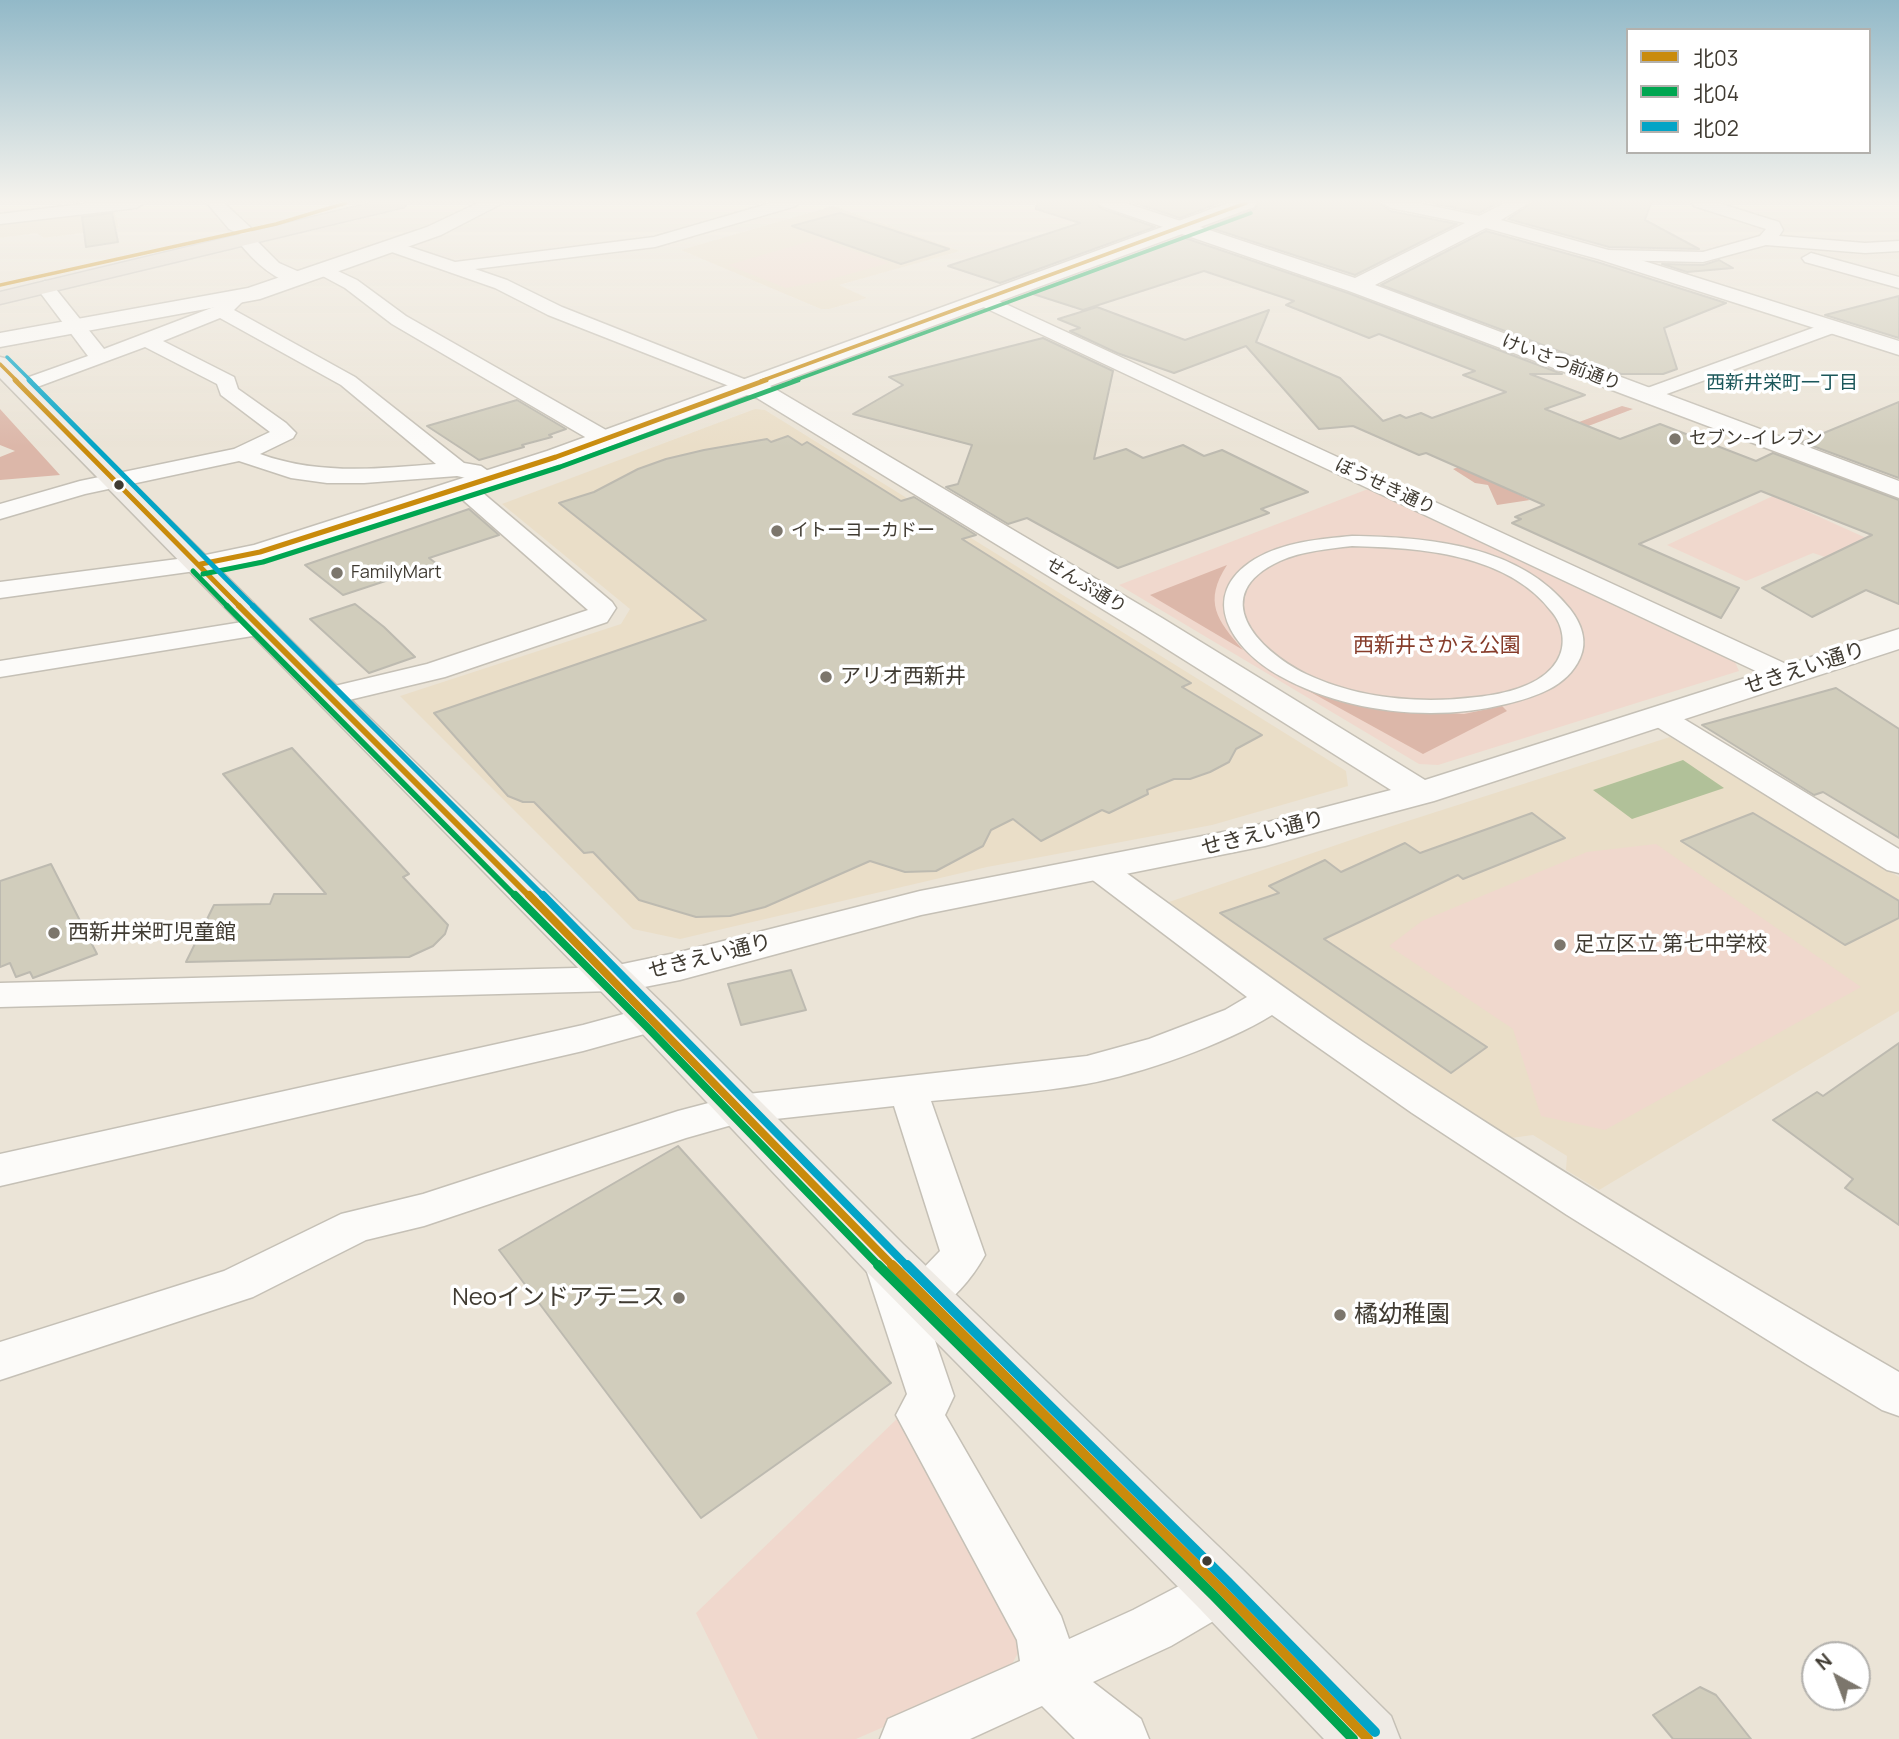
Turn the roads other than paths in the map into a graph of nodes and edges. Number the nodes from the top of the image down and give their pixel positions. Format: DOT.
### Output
graph roads {
  1 [pos="56,284"];
  2 [pos="279,284"];
  3 [pos="351,284"];
  4 [pos="501,284"];
  5 [pos="1027,284"];
  6 [pos="1351,284"];
  7 [pos="1361,284"];
  8 [pos="1697,284"];
  9 [pos="1357,286"];
  10 [pos="45,287"];
  11 [pos="239,297"];
  12 [pos="0,298"];
  13 [pos="984,300"];
  14 [pos="221,311"];
  15 [pos="74,327"];
  16 [pos="1832,327"];
  17 [pos="0,340"];
  18 [pos="146,341"];
  19 [pos="1899,348"];
  20 [pos="100,358"];
  21 [pos="0,364"];
  22 [pos="747,387"];
  23 [pos="14,390"];
  24 [pos="1646,395"];
  25 [pos="605,439"];
  26 [pos="241,454"];
  27 [pos="460,478"];
  28 [pos="116,481"];
  29 [pos="1899,491"];
  30 [pos="0,512"];
  31 [pos="1273,557"];
  32 [pos="201,564"];
  33 [pos="0,590"];
  34 [pos="261,627"];
  35 [pos="1899,639"];
  36 [pos="0,669"];
  37 [pos="1787,674"];
  38 [pos="328,696"];
  39 [pos="1660,716"];
  40 [pos="1421,793"];
  41 [pos="1899,863"];
  42 [pos="1098,869"];
  43 [pos="614,979"];
  44 [pos="0,995"];
  45 [pos="1273,998"];
  46 [pos="653,1019"];
  47 [pos="908,1090"];
  48 [pos="739,1109"];
  49 [pos="0,1170"];
  50 [pos="884,1258"];
  51 [pos="924,1297"];
  52 [pos="0,1361"];
  53 [pos="1899,1396"];
  54 [pos="1221,1589"];
  55 [pos="1049,1674"];
  56 [pos="908,1739"];
  57 [pos="1121,1739"];
  58 [pos="1368,1739"];
  1 -- 10 [label="main road"];
  2 -- 11 [label="street"];
  3 -- 25 [label="street"];
  4 -- 22 [label="street"];
  5 -- 13 [label="street"];
  6 -- 9 [label="street, けいさつ前通り"];
  7 -- 9 [label="street"];
  8 -- 16 [label="street"];
  9 -- 24 [label="street, けいさつ前通り"];
  10 -- 12 [label="main road"];
  10 -- 15 [label="street"];
  11 -- 14 [label="street"];
  11 -- 15 [label="street"];
  13 -- 22 [label="street"];
  13 -- 37 [label="street, ぼうせき通り"];
  14 -- 18 [label="street"];
  14 -- 27 [label="street"];
  15 -- 17 [label="street"];
  15 -- 20 [label="street"];
  16 -- 19 [label="street"];
  16 -- 24 [label="street"];
  18 -- 20 [label="street"];
  18 -- 26 [label="street"];
  20 -- 23 [label="street"];
  21 -- 23 [label="main road"];
  22 -- 25 [label="street"];
  22 -- 40 [label="street, せんぷ通り"];
  23 -- 28 [label="main road"];
  24 -- 29 [label="street, けいさつ前通り"];
  25 -- 27 [label="street"];
  26 -- 27 [label="street"];
  26 -- 28 [label="street"];
  27 -- 32 [label="street"];
  27 -- 38 [label="street"];
  28 -- 30 [label="street"];
  28 -- 32 [label="main road"];
  31 -- 31 [label="street"];
  32 -- 33 [label="street"];
  32 -- 34 [label="main road"];
  34 -- 36 [label="street"];
  34 -- 38 [label="main road"];
  35 -- 37 [label="street, せきえい通り"];
  37 -- 39 [label="street, せきえい通り"];
  38 -- 43 [label="main road"];
  39 -- 40 [label="street, せきえい通り"];
  39 -- 41 [label="street"];
  40 -- 42 [label="street, せきえい通り"];
  42 -- 43 [label="street, せきえい通り"];
  42 -- 45 [label="street"];
  43 -- 44 [label="street"];
  43 -- 46 [label="main road"];
  45 -- 47 [label="street"];
  45 -- 53 [label="street"];
  46 -- 48 [label="main road"];
  46 -- 49 [label="street"];
  47 -- 48 [label="street"];
  47 -- 51 [label="street"];
  48 -- 50 [label="main road"];
  48 -- 52 [label="street"];
  50 -- 51 [label="main road"];
  50 -- 55 [label="street"];
  51 -- 54 [label="main road"];
  54 -- 55 [label="street"];
  54 -- 58 [label="main road"];
  55 -- 56 [label="street"];
  55 -- 57 [label="street"];
}
